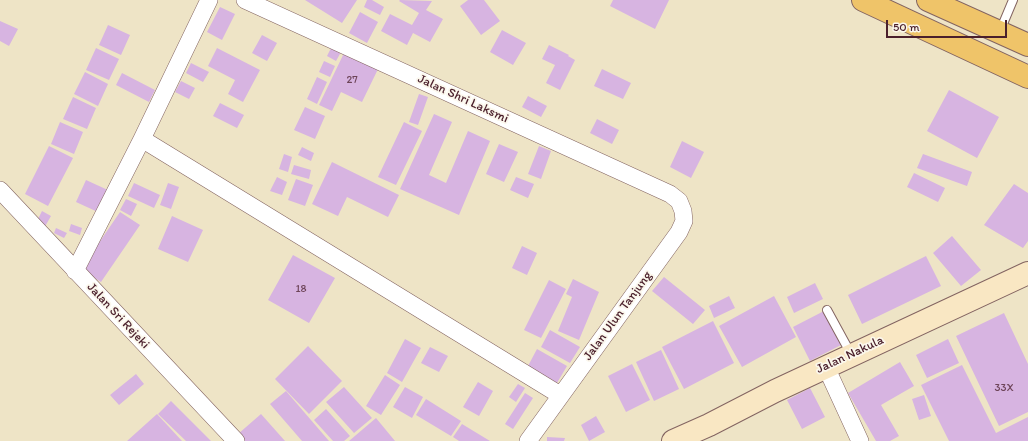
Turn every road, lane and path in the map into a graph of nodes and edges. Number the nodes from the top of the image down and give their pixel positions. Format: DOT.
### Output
graph roads {
  1 [pos="209,0"];
  2 [pos="245,0"];
  3 [pos="863,0"];
  4 [pos="928,0"];
  5 [pos="1013,0"];
  6 [pos="999,31"];
  7 [pos="1028,45"];
  8 [pos="1028,77"];
  9 [pos="142,139"];
  10 [pos="0,190"];
  11 [pos="679,202"];
  12 [pos="75,270"];
  13 [pos="1028,272"];
  14 [pos="827,310"];
  15 [pos="852,355"];
  16 [pos="826,367"];
  17 [pos="560,395"];
  18 [pos="540,434"];
  19 [pos="236,441"];
  20 [pos="528,441"];
  21 [pos="673,441"];
  22 [pos="860,441"];
  1 -- 9 [label="street"];
  2 -- 11 [label="street, Jalan Shri Laksmi"];
  3 -- 8 [label="highway"];
  4 -- 6 [label="highway"];
  5 -- 6 [label="lane"];
  6 -- 7 [label="highway"];
  9 -- 12 [label="street"];
  9 -- 17 [label="street"];
  10 -- 12 [label="street, Jalan Sri Rejeki"];
  11 -- 17 [label="street, Jalan Ulun Tanjung"];
  12 -- 19 [label="street, Jalan Sri Rejeki"];
  13 -- 15 [label="main road, Jalan Nakula"];
  14 -- 15 [label="lane"];
  15 -- 16 [label="main road, Jalan Nakula"];
  16 -- 21 [label="main road, Jalan Nakula"];
  16 -- 22 [label="street"];
  17 -- 18 [label="street, Jalan Ulun Tanjung"];
  18 -- 20 [label="street, Jalan Ulun Tanjung"];
}
